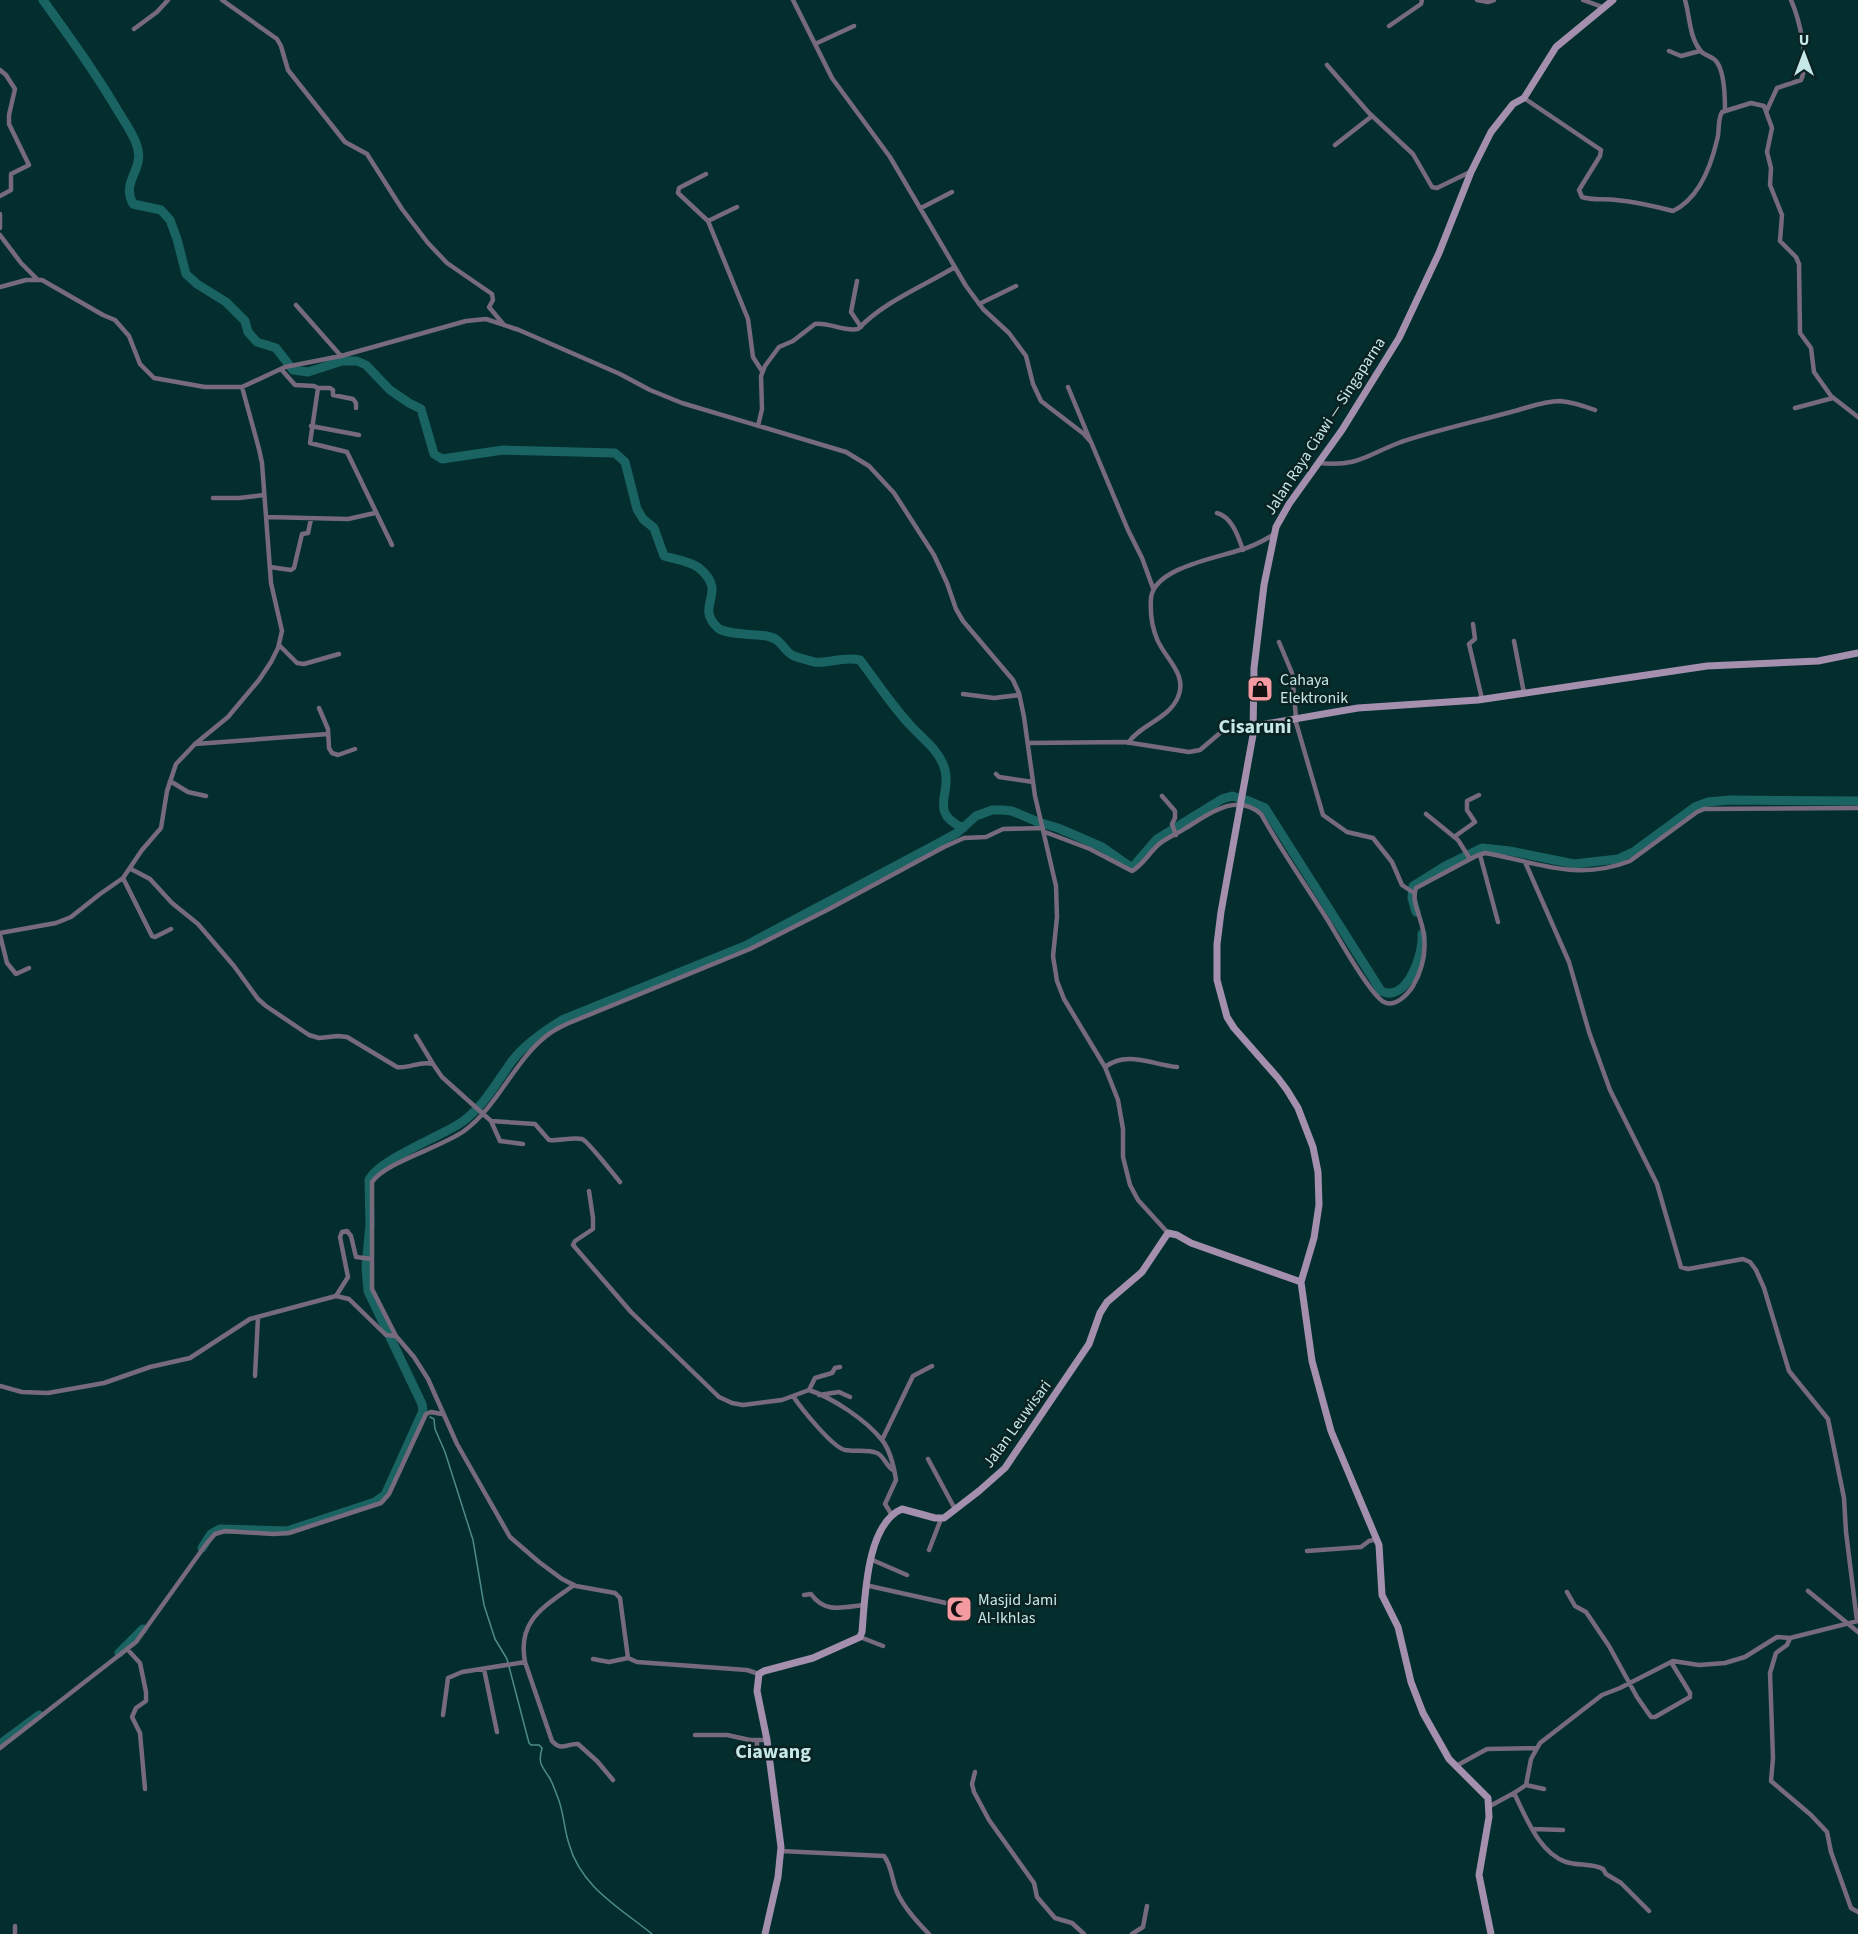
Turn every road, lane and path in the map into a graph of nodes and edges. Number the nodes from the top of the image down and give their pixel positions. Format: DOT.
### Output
graph roads {
  1 [pos="168,0"];
  2 [pos="222,0"];
  3 [pos="793,0"];
  4 [pos="1422,0"];
  5 [pos="1477,0"];
  6 [pos="1494,0"];
  7 [pos="1582,0"];
  8 [pos="1613,0"];
  9 [pos="1685,0"];
  10 [pos="1791,0"];
  11 [pos="1605,8"];
  12 [pos="854,26"];
  13 [pos="1389,26"];
  14 [pos="134,28"];
  15 [pos="814,44"];
  16 [pos="1669,51"];
  17 [pos="1700,51"];
  18 [pos="1327,65"];
  19 [pos="0,70"];
  20 [pos="1524,98"];
  21 [pos="1725,110"];
  22 [pos="1767,110"];
  23 [pos="1372,116"];
  24 [pos="1335,145"];
  25 [pos="1471,172"];
  26 [pos="706,174"];
  27 [pos="952,192"];
  28 [pos="0,196"];
  29 [pos="736,207"];
  30 [pos="921,208"];
  31 [pos="0,214"];
  32 [pos="708,221"];
  33 [pos="0,228"];
  34 [pos="0,236"];
  35 [pos="955,267"];
  36 [pos="37,279"];
  37 [pos="857,281"];
  38 [pos="1016,286"];
  39 [pos="0,287"];
  40 [pos="979,304"];
  41 [pos="296,305"];
  42 [pos="504,325"];
  43 [pos="861,327"];
  44 [pos="341,356"];
  45 [pos="283,368"];
  46 [pos="762,371"];
  47 [pos="242,387"];
  48 [pos="1068,387"];
  49 [pos="318,388"];
  50 [pos="1833,398"];
  51 [pos="356,408"];
  52 [pos="1795,408"];
  53 [pos="1595,410"];
  54 [pos="1858,417"];
  55 [pos="311,426"];
  56 [pos="758,426"];
  57 [pos="359,435"];
  58 [pos="1091,442"];
  59 [pos="1318,463"];
  60 [pos="264,495"];
  61 [pos="213,498"];
  62 [pos="375,513"];
  63 [pos="1217,513"];
  64 [pos="266,517"];
  65 [pos="311,519"];
  66 [pos="1273,535"];
  67 [pos="392,545"];
  68 [pos="1243,550"];
  69 [pos="270,567"];
  70 [pos="1154,588"];
  71 [pos="1473,624"];
  72 [pos="1514,641"];
  73 [pos="1279,642"];
  74 [pos="279,645"];
  75 [pos="1858,653"];
  76 [pos="339,654"];
  77 [pos="1524,693"];
  78 [pos="963,694"];
  79 [pos="1019,695"];
  80 [pos="1482,699"];
  81 [pos="320,708"];
  82 [pos="1296,718"];
  83 [pos="1254,726"];
  84 [pos="328,734"];
  85 [pos="1028,743"];
  86 [pos="1128,743"];
  87 [pos="195,744"];
  88 [pos="355,749"];
  89 [pos="996,774"];
  90 [pos="170,781"];
  91 [pos="1033,782"];
  92 [pos="1479,795"];
  93 [pos="206,796"];
  94 [pos="1162,796"];
  95 [pos="1241,800"];
  96 [pos="1858,808"];
  97 [pos="1426,814"];
  98 [pos="1043,828"];
  99 [pos="1174,830"];
  100 [pos="1454,837"];
  101 [pos="1467,855"];
  102 [pos="1480,855"];
  103 [pos="1525,862"];
  104 [pos="131,869"];
  105 [pos="123,878"];
  106 [pos="1413,892"];
  107 [pos="1497,922"];
  108 [pos="171,929"];
  109 [pos="0,934"];
  110 [pos="29,969"];
  111 [pos="416,1036"];
  112 [pos="433,1064"];
  113 [pos="1105,1067"];
  114 [pos="1177,1067"];
  115 [pos="482,1115"];
  116 [pos="491,1121"];
  117 [pos="523,1144"];
  118 [pos="620,1182"];
  119 [pos="589,1191"];
  120 [pos="1168,1233"];
  121 [pos="368,1259"];
  122 [pos="1301,1282"];
  123 [pos="336,1296"];
  124 [pos="258,1317"];
  125 [pos="392,1336"];
  126 [pos="932,1366"];
  127 [pos="840,1367"];
  128 [pos="255,1376"];
  129 [pos="0,1386"];
  130 [pos="809,1390"];
  131 [pos="819,1395"];
  132 [pos="793,1396"];
  133 [pos="850,1397"];
  134 [pos="442,1414"];
  135 [pos="882,1440"];
  136 [pos="928,1459"];
  137 [pos="894,1470"];
  138 [pos="955,1509"];
  139 [pos="892,1515"];
  140 [pos="941,1519"];
  141 [pos="1377,1539"];
  142 [pos="929,1550"];
  143 [pos="1307,1551"];
  144 [pos="870,1559"];
  145 [pos="907,1575"];
  146 [pos="574,1585"];
  147 [pos="865,1585"];
  148 [pos="1808,1590"];
  149 [pos="1567,1592"];
  150 [pos="804,1594"];
  151 [pos="946,1604"];
  152 [pos="864,1605"];
  153 [pos="1858,1621"];
  154 [pos="1847,1624"];
  155 [pos="1858,1632"];
  156 [pos="860,1637"];
  157 [pos="1791,1638"];
  158 [pos="883,1646"];
  159 [pos="128,1650"];
  160 [pos="628,1658"];
  161 [pos="593,1659"];
  162 [pos="525,1662"];
  163 [pos="1671,1662"];
  164 [pos="484,1669"];
  165 [pos="759,1674"];
  166 [pos="1630,1683"];
  167 [pos="443,1716"];
  168 [pos="497,1732"];
  169 [pos="695,1735"];
  170 [pos="767,1740"];
  171 [pos="757,1741"];
  172 [pos="0,1748"];
  173 [pos="1538,1748"];
  174 [pos="736,1756"];
  175 [pos="1456,1766"];
  176 [pos="975,1772"];
  177 [pos="613,1780"];
  178 [pos="1526,1785"];
  179 [pos="145,1789"];
  180 [pos="1544,1789"];
  181 [pos="1514,1793"];
  182 [pos="1490,1806"];
  183 [pos="1533,1829"];
  184 [pos="1563,1830"];
  185 [pos="782,1851"];
  186 [pos="1147,1906"];
  187 [pos="1649,1911"];
  188 [pos="1858,1912"];
  189 [pos="15,1926"];
  190 [pos="15,1934"];
  191 [pos="765,1934"];
  192 [pos="929,1934"];
  193 [pos="1084,1934"];
  194 [pos="1132,1934"];
  195 [pos="1491,1934"];
  1 -- 14 [label="street"];
  2 -- 42 [label="street"];
  3 -- 15 [label="street"];
  4 -- 13 [label="street"];
  5 -- 6 [label="street"];
  7 -- 11 [label="street"];
  8 -- 11 [label="main road, Jalan Raya Ciawi — Singaparna"];
  9 -- 17 [label="street"];
  10 -- 22 [label="street"];
  11 -- 20 [label="main road, Jalan Raya Ciawi — Singaparna"];
  12 -- 15 [label="street"];
  15 -- 30 [label="street"];
  16 -- 17 [label="street"];
  17 -- 21 [label="street"];
  18 -- 23 [label="street"];
  19 -- 28 [label="street"];
  20 -- 21 [label="street"];
  20 -- 25 [label="main road, Jalan Raya Ciawi — Singaparna"];
  21 -- 22 [label="street"];
  22 -- 50 [label="street"];
  23 -- 24 [label="street"];
  23 -- 25 [label="street"];
  25 -- 59 [label="main road, Jalan Raya Ciawi — Singaparna"];
  26 -- 32 [label="street"];
  27 -- 30 [label="street"];
  29 -- 32 [label="street"];
  30 -- 35 [label="street"];
  31 -- 33 [label="street"];
  32 -- 46 [label="street"];
  34 -- 36 [label="street"];
  35 -- 40 [label="street"];
  35 -- 43 [label="street"];
  36 -- 39 [label="street"];
  36 -- 47 [label="street"];
  37 -- 43 [label="street"];
  38 -- 40 [label="street"];
  40 -- 58 [label="street"];
  41 -- 44 [label="street"];
  42 -- 44 [label="street"];
  42 -- 56 [label="street"];
  43 -- 46 [label="street"];
  44 -- 45 [label="street"];
  45 -- 47 [label="street"];
  45 -- 49 [label="street"];
  46 -- 56 [label="street"];
  47 -- 60 [label="street"];
  48 -- 58 [label="street"];
  49 -- 51 [label="street"];
  49 -- 55 [label="street"];
  50 -- 52 [label="street"];
  50 -- 54 [label="street"];
  53 -- 59 [label="street"];
  55 -- 57 [label="street"];
  55 -- 62 [label="street"];
  56 -- 79 [label="street"];
  58 -- 70 [label="street"];
  59 -- 66 [label="main road, Jalan Raya Ciawi — Singaparna"];
  60 -- 61 [label="street"];
  60 -- 64 [label="street"];
  62 -- 65 [label="street"];
  62 -- 67 [label="street"];
  63 -- 68 [label="street"];
  64 -- 65 [label="street"];
  64 -- 69 [label="street"];
  65 -- 69 [label="street"];
  66 -- 68 [label="street"];
  66 -- 83 [label="main road, Jalan Raya Ciawi — Singaparna"];
  68 -- 70 [label="street"];
  69 -- 74 [label="street"];
  70 -- 86 [label="street"];
  71 -- 80 [label="street"];
  72 -- 77 [label="street"];
  73 -- 82 [label="street"];
  74 -- 76 [label="street"];
  74 -- 87 [label="street"];
  75 -- 77 [label="main road"];
  77 -- 80 [label="main road"];
  78 -- 79 [label="street"];
  79 -- 85 [label="street"];
  80 -- 82 [label="main road"];
  81 -- 84 [label="street"];
  82 -- 83 [label="main road"];
  82 -- 106 [label="street"];
  83 -- 86 [label="street"];
  83 -- 95 [label="main road, Jalan Raya Ciawi — Singaparna"];
  84 -- 87 [label="street"];
  84 -- 88 [label="street"];
  85 -- 86 [label="street"];
  85 -- 91 [label="street"];
  87 -- 90 [label="street"];
  89 -- 91 [label="street"];
  90 -- 93 [label="street"];
  90 -- 104 [label="street"];
  91 -- 98 [label="street"];
  92 -- 100 [label="street"];
  94 -- 99 [label="street"];
  95 -- 99 [label="street"];
  95 -- 106 [label="street"];
  95 -- 122 [label="main road, Jalan Raya Ciawi — Singaparna"];
  96 -- 103 [label="street"];
  97 -- 100 [label="street"];
  98 -- 99 [label="street"];
  98 -- 113 [label="street"];
  98 -- 115 [label="street"];
  100 -- 101 [label="street"];
  101 -- 102 [label="street"];
  101 -- 106 [label="street"];
  102 -- 103 [label="street"];
  102 -- 107 [label="street"];
  103 -- 153 [label="street"];
  104 -- 105 [label="street"];
  104 -- 112 [label="street"];
  105 -- 108 [label="street"];
  105 -- 109 [label="street"];
  109 -- 110 [label="street"];
  111 -- 112 [label="street"];
  112 -- 115 [label="street"];
  113 -- 114 [label="street"];
  113 -- 120 [label="street"];
  115 -- 116 [label="street"];
  115 -- 121 [label="street"];
  116 -- 117 [label="street"];
  116 -- 118 [label="street"];
  119 -- 132 [label="street"];
  120 -- 122 [label="main road"];
  120 -- 138 [label="main road, Jalan Leuwisari"];
  121 -- 123 [label="street"];
  121 -- 125 [label="street"];
  122 -- 141 [label="main road, Jalan Raya Ciawi — Singaparna"];
  123 -- 124 [label="street"];
  123 -- 125 [label="street"];
  124 -- 128 [label="street"];
  124 -- 129 [label="street"];
  125 -- 134 [label="street"];
  126 -- 135 [label="street"];
  127 -- 130 [label="street"];
  130 -- 131 [label="street"];
  130 -- 132 [label="street"];
  131 -- 133 [label="street"];
  131 -- 135 [label="street"];
  132 -- 137 [label="street"];
  134 -- 146 [label="street"];
  134 -- 159 [label="street"];
  135 -- 137 [label="street"];
  136 -- 138 [label="street"];
  137 -- 139 [label="street"];
  138 -- 140 [label="main road, Jalan Leuwisari"];
  139 -- 140 [label="main road"];
  139 -- 144 [label="main road"];
  140 -- 142 [label="street"];
  141 -- 143 [label="street"];
  141 -- 175 [label="main road, Jalan Raya Ciawi — Singaparna"];
  144 -- 145 [label="street"];
  144 -- 147 [label="main road"];
  146 -- 160 [label="street"];
  146 -- 162 [label="street"];
  147 -- 151 [label="street"];
  147 -- 152 [label="main road"];
  148 -- 154 [label="street"];
  149 -- 166 [label="street"];
  150 -- 152 [label="street"];
  152 -- 156 [label="main road"];
  153 -- 154 [label="street"];
  154 -- 155 [label="street"];
  154 -- 157 [label="street"];
  156 -- 158 [label="street"];
  156 -- 165 [label="main road"];
  157 -- 163 [label="street"];
  157 -- 188 [label="street"];
  159 -- 172 [label="street"];
  159 -- 179 [label="street"];
  160 -- 161 [label="street"];
  160 -- 165 [label="street"];
  162 -- 164 [label="street"];
  162 -- 177 [label="street"];
  163 -- 166 [label="street"];
  163 -- 166 [label="street"];
  164 -- 167 [label="street"];
  164 -- 168 [label="street"];
  165 -- 170 [label="main road"];
  166 -- 173 [label="street"];
  169 -- 171 [label="street"];
  170 -- 171 [label="street"];
  170 -- 185 [label="main road"];
  171 -- 174 [label="street"];
  173 -- 175 [label="street"];
  173 -- 178 [label="street"];
  175 -- 182 [label="main road, Jalan Raya Ciawi — Singaparna"];
  176 -- 193 [label="street"];
  178 -- 180 [label="street"];
  178 -- 181 [label="street"];
  181 -- 182 [label="street"];
  181 -- 183 [label="street"];
  182 -- 195 [label="main road"];
  183 -- 184 [label="street"];
  183 -- 187 [label="street"];
  185 -- 191 [label="main road"];
  185 -- 192 [label="street"];
  186 -- 194 [label="street"];
  189 -- 190 [label="street"];
}
